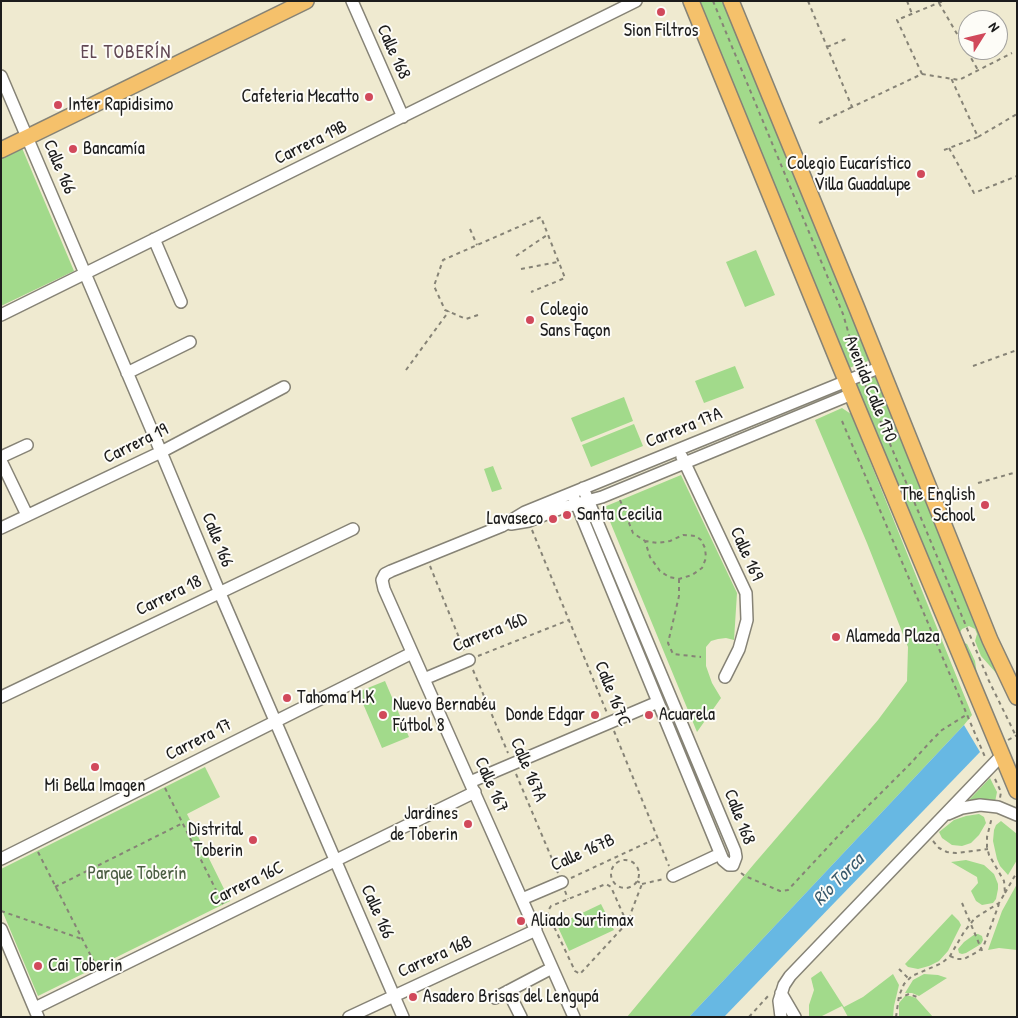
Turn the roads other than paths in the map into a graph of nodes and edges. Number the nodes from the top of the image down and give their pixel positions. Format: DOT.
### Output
graph roads {
  1 [pos="306,1"];
  2 [pos="352,1"];
  3 [pos="636,1"];
  4 [pos="691,1"];
  5 [pos="731,1"];
  6 [pos="1,76"];
  7 [pos="403,117"];
  8 [pos="27,138"];
  9 [pos="1,150"];
  10 [pos="154,240"];
  11 [pos="84,274"];
  12 [pos="181,302"];
  13 [pos="1,315"];
  14 [pos="190,342"];
  15 [pos="880,367"];
  16 [pos="127,373"];
  17 [pos="284,387"];
  18 [pos="849,388"];
  19 [pos="28,445"];
  20 [pos="678,449"];
  21 [pos="161,452"];
  22 [pos="1,457"];
  23 [pos="1,461"];
  24 [pos="685,463"];
  25 [pos="577,490"];
  26 [pos="588,501"];
  27 [pos="576,504"];
  28 [pos="27,516"];
  29 [pos="502,526"];
  30 [pos="1,528"];
  31 [pos="353,529"];
  32 [pos="391,571"];
  33 [pos="219,591"];
  34 [pos="412,653"];
  35 [pos="469,660"];
  36 [pos="726,677"];
  37 [pos="424,679"];
  38 [pos="1,697"];
  39 [pos="1017,697"];
  40 [pos="658,702"];
  41 [pos="276,721"];
  42 [pos="1001,756"];
  43 [pos="473,787"];
  44 [pos="1017,791"];
  45 [pos="1017,815"];
  46 [pos="938,820"];
  47 [pos="720,854"];
  48 [pos="1,859"];
  49 [pos="336,860"];
  50 [pos="673,876"];
  51 [pos="562,882"];
  52 [pos="522,898"];
  53 [pos="1,929"];
  54 [pos="536,930"];
  55 [pos="6,956"];
  56 [pos="552,968"];
  57 [pos="508,991"];
  58 [pos="781,993"];
  59 [pos="394,994"];
  60 [pos="495,998"];
  61 [pos="36,1012"];
  62 [pos="349,1017"];
  63 [pos="403,1017"];
  64 [pos="520,1017"];
  65 [pos="574,1017"];
  66 [pos="781,1017"];
  67 [pos="795,1017"];
  1 -- 8 [label="main road"];
  2 -- 7 [label="street, Calle 168"];
  3 -- 7 [label="street, Carrera 19B"];
  4 -- 18 [label="main road, Avenida Calle 170"];
  5 -- 15 [label="main road, Avenida Calle 170"];
  6 -- 8 [label="street, Calle 166"];
  7 -- 10 [label="street, Carrera 19B"];
  8 -- 9 [label="main road"];
  8 -- 11 [label="street, Calle 166"];
  10 -- 11 [label="street, Carrera 19B"];
  10 -- 12 [label="street"];
  11 -- 13 [label="street, Carrera 19B"];
  11 -- 16 [label="street, Calle 166"];
  14 -- 16 [label="street"];
  15 -- 18 [label="street, Carrera 17A"];
  15 -- 39 [label="main road, Avenida Calle 170"];
  16 -- 21 [label="street, Calle 166"];
  17 -- 21 [label="street, Carrera 19"];
  18 -- 20 [label="street, Carrera 17A"];
  18 -- 24 [label="street, Carrera 17A"];
  18 -- 42 [label="main road, Avenida Calle 170"];
  19 -- 22 [label="street"];
  20 -- 24 [label="street, Calle 169"];
  20 -- 25 [label="street, Carrera 17A"];
  21 -- 28 [label="street, Carrera 19"];
  21 -- 33 [label="street, Calle 166"];
  23 -- 28 [label="street"];
  24 -- 26 [label="street, Carrera 17A"];
  24 -- 36 [label="street, Calle 169"];
  25 -- 26 [label="street, Calle 168"];
  25 -- 27 [label="street, Calle 168"];
  25 -- 29 [label="street, Carrera 17A"];
  26 -- 27 [label="street, Carrera 17A"];
  26 -- 47 [label="street, Calle 168"];
  27 -- 29 [label="street, Carrera 17A"];
  27 -- 40 [label="street, Calle 168"];
  28 -- 30 [label="street, Carrera 19"];
  29 -- 32 [label="street, Carrera 17A"];
  31 -- 33 [label="street, Carrera 18"];
  32 -- 34 [label="street, Calle 167"];
  33 -- 38 [label="street, Carrera 18"];
  33 -- 41 [label="street, Calle 166"];
  34 -- 37 [label="street, Calle 167"];
  34 -- 41 [label="street, Carrera 17"];
  35 -- 37 [label="street, Carrera 16D"];
  37 -- 43 [label="street, Calle 167"];
  40 -- 43 [label="street, Carrera 16C"];
  40 -- 47 [label="street, Calle 168"];
  41 -- 48 [label="street, Carrera 17"];
  41 -- 49 [label="street, Calle 166"];
  42 -- 44 [label="main road, Avenida Calle 170"];
  42 -- 46 [label="street"];
  43 -- 49 [label="street, Carrera 16C"];
  43 -- 52 [label="street, Calle 167"];
  45 -- 46 [label="street"];
  46 -- 58 [label="street"];
  47 -- 50 [label="street"];
  49 -- 59 [label="street, Calle 166"];
  49 -- 61 [label="street, Carrera 16C"];
  51 -- 52 [label="street, Calle 167B"];
  52 -- 54 [label="street, Calle 167"];
  53 -- 55 [label="street"];
  54 -- 56 [label="street, Calle 167"];
  54 -- 59 [label="street, Carrera 16B"];
  55 -- 61 [label="street"];
  56 -- 57 [label="street"];
  56 -- 65 [label="street, Calle 167"];
  57 -- 60 [label="street"];
  57 -- 64 [label="street"];
  58 -- 66 [label="street"];
  58 -- 67 [label="street"];
  59 -- 62 [label="street, Carrera 16B"];
  59 -- 63 [label="street, Calle 166"];
}
